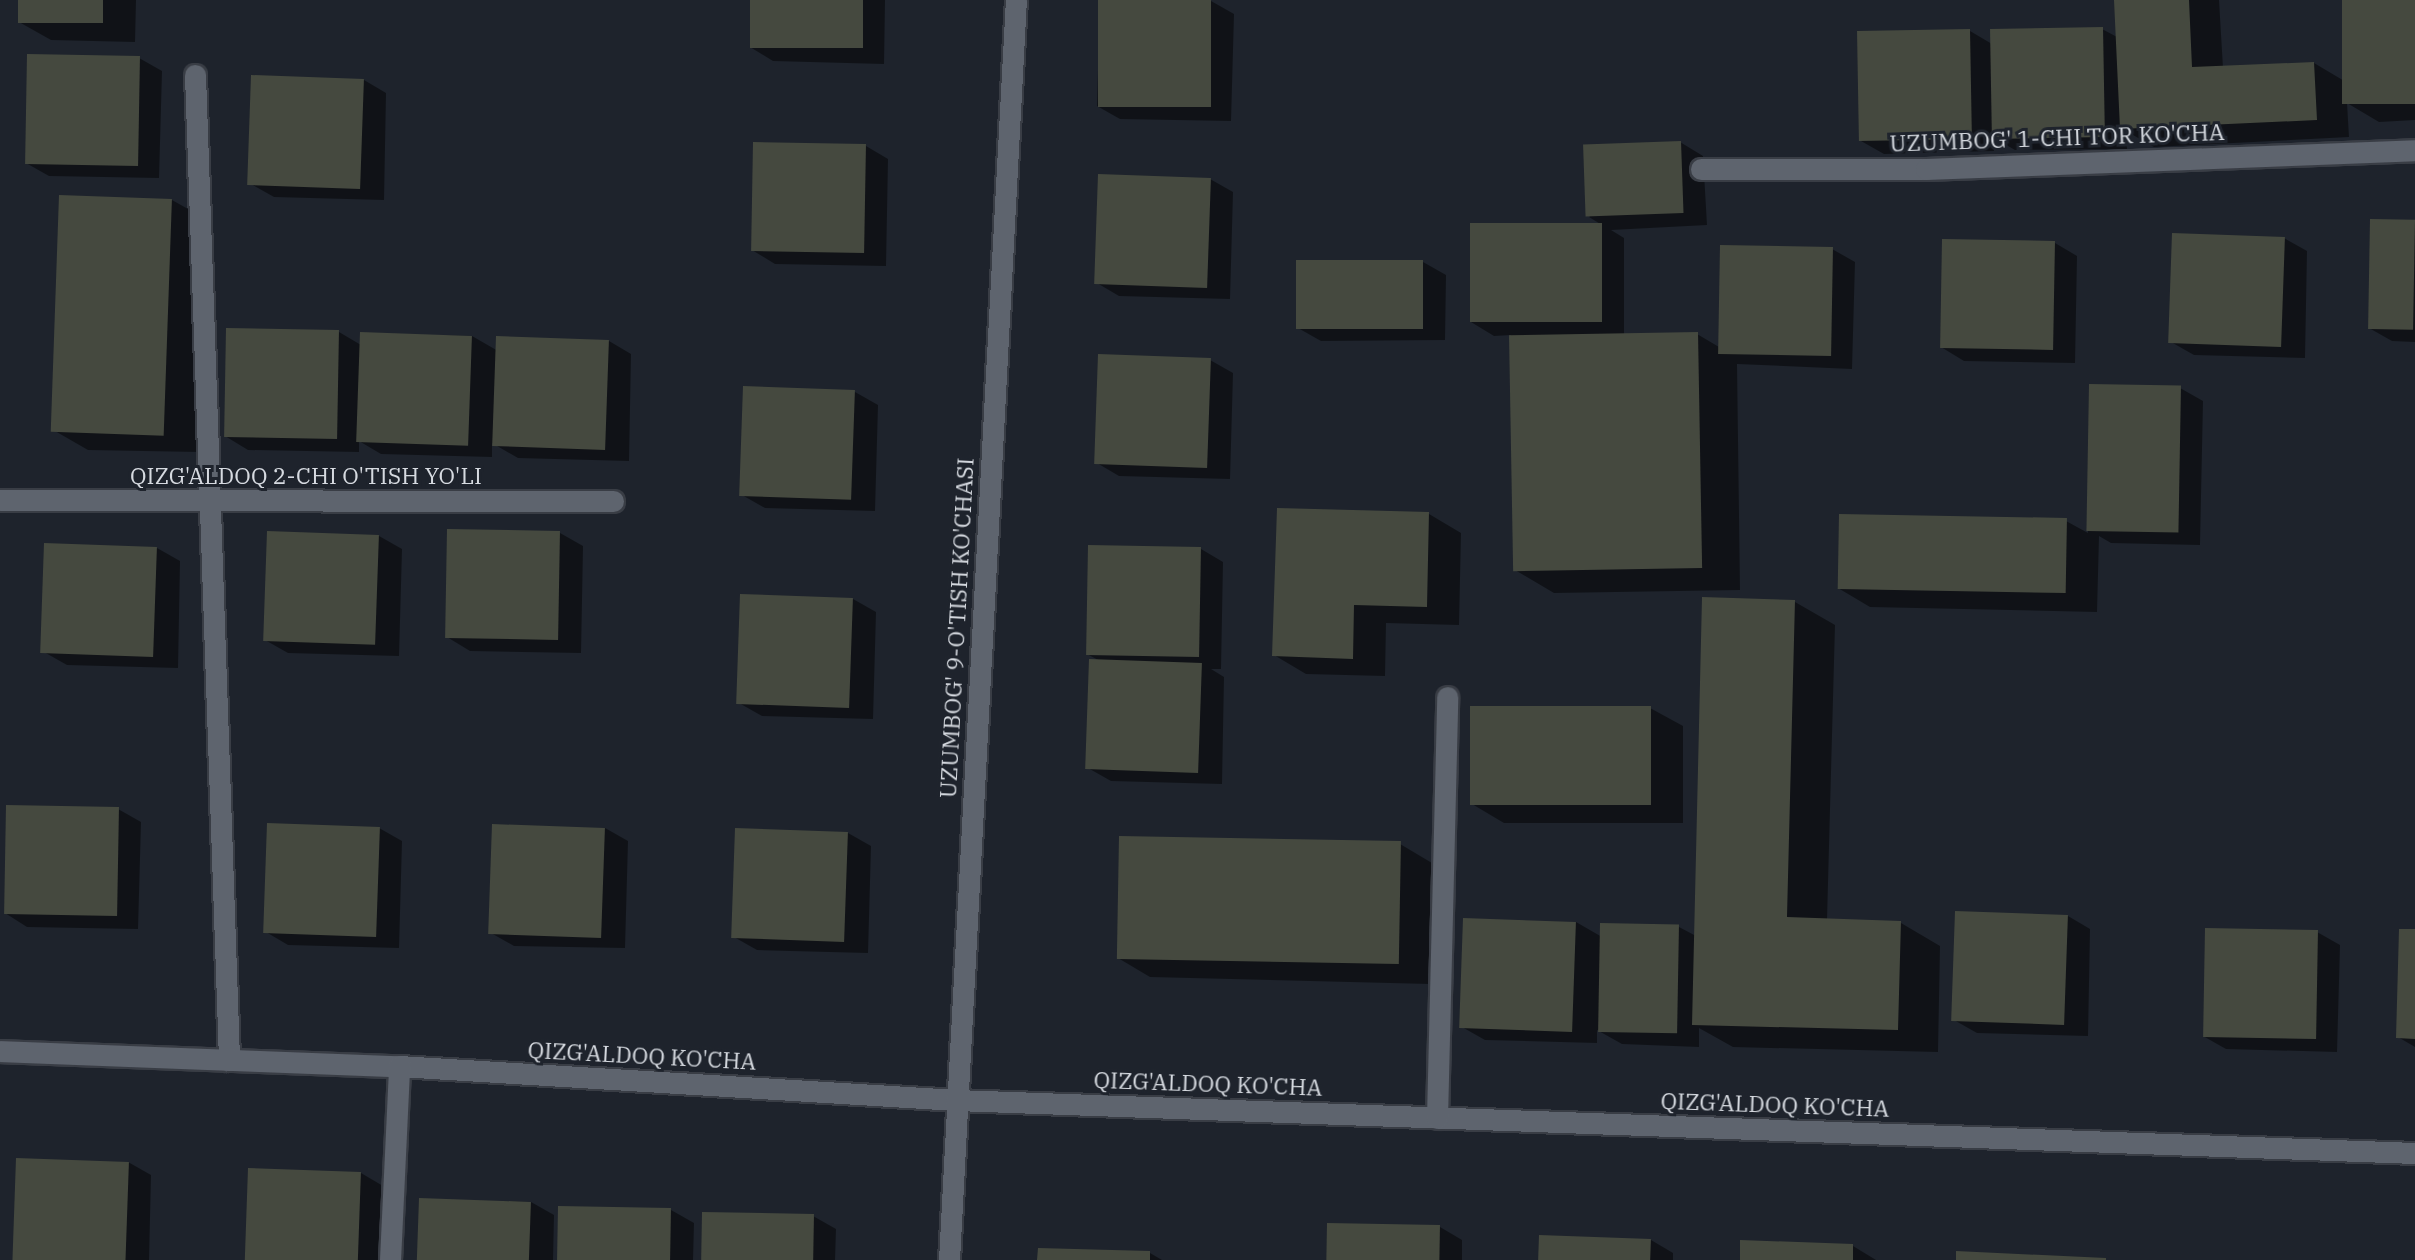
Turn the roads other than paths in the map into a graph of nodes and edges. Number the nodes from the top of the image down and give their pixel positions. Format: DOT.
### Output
graph roads {
  1 [pos="1016,0"];
  2 [pos="195,75"];
  3 [pos="2415,150"];
  4 [pos="1701,169"];
  5 [pos="0,500"];
  6 [pos="613,501"];
  7 [pos="206,502"];
  8 [pos="1447,697"];
  9 [pos="0,1051"];
  10 [pos="229,1060"];
  11 [pos="399,1066"];
  12 [pos="956,1100"];
  13 [pos="1437,1118"];
  14 [pos="2415,1153"];
  15 [pos="390,1260"];
  16 [pos="949,1260"];
  1 -- 12 [label="street, UZUMBOG' 9-O'TISH KO'CHASI"];
  2 -- 7 [label="street"];
  3 -- 4 [label="street, UZUMBOG' 1-CHI TOR KO'CHA"];
  5 -- 7 [label="street, QIZG'ALDOQ 2-CHI O'TISH YO'LI"];
  6 -- 7 [label="street, QIZG'ALDOQ 2-CHI O'TISH YO'LI"];
  7 -- 10 [label="street"];
  8 -- 13 [label="street"];
  9 -- 10 [label="street, QIZG'ALDOQ KO'CHA"];
  10 -- 11 [label="street, QIZG'ALDOQ KO'CHA"];
  11 -- 12 [label="street, QIZG'ALDOQ KO'CHA"];
  11 -- 15 [label="street"];
  12 -- 13 [label="street, QIZG'ALDOQ KO'CHA"];
  12 -- 16 [label="street, UZUMBOG' 9-O'TISH KO'CHASI"];
  13 -- 14 [label="street, QIZG'ALDOQ KO'CHA"];
}
